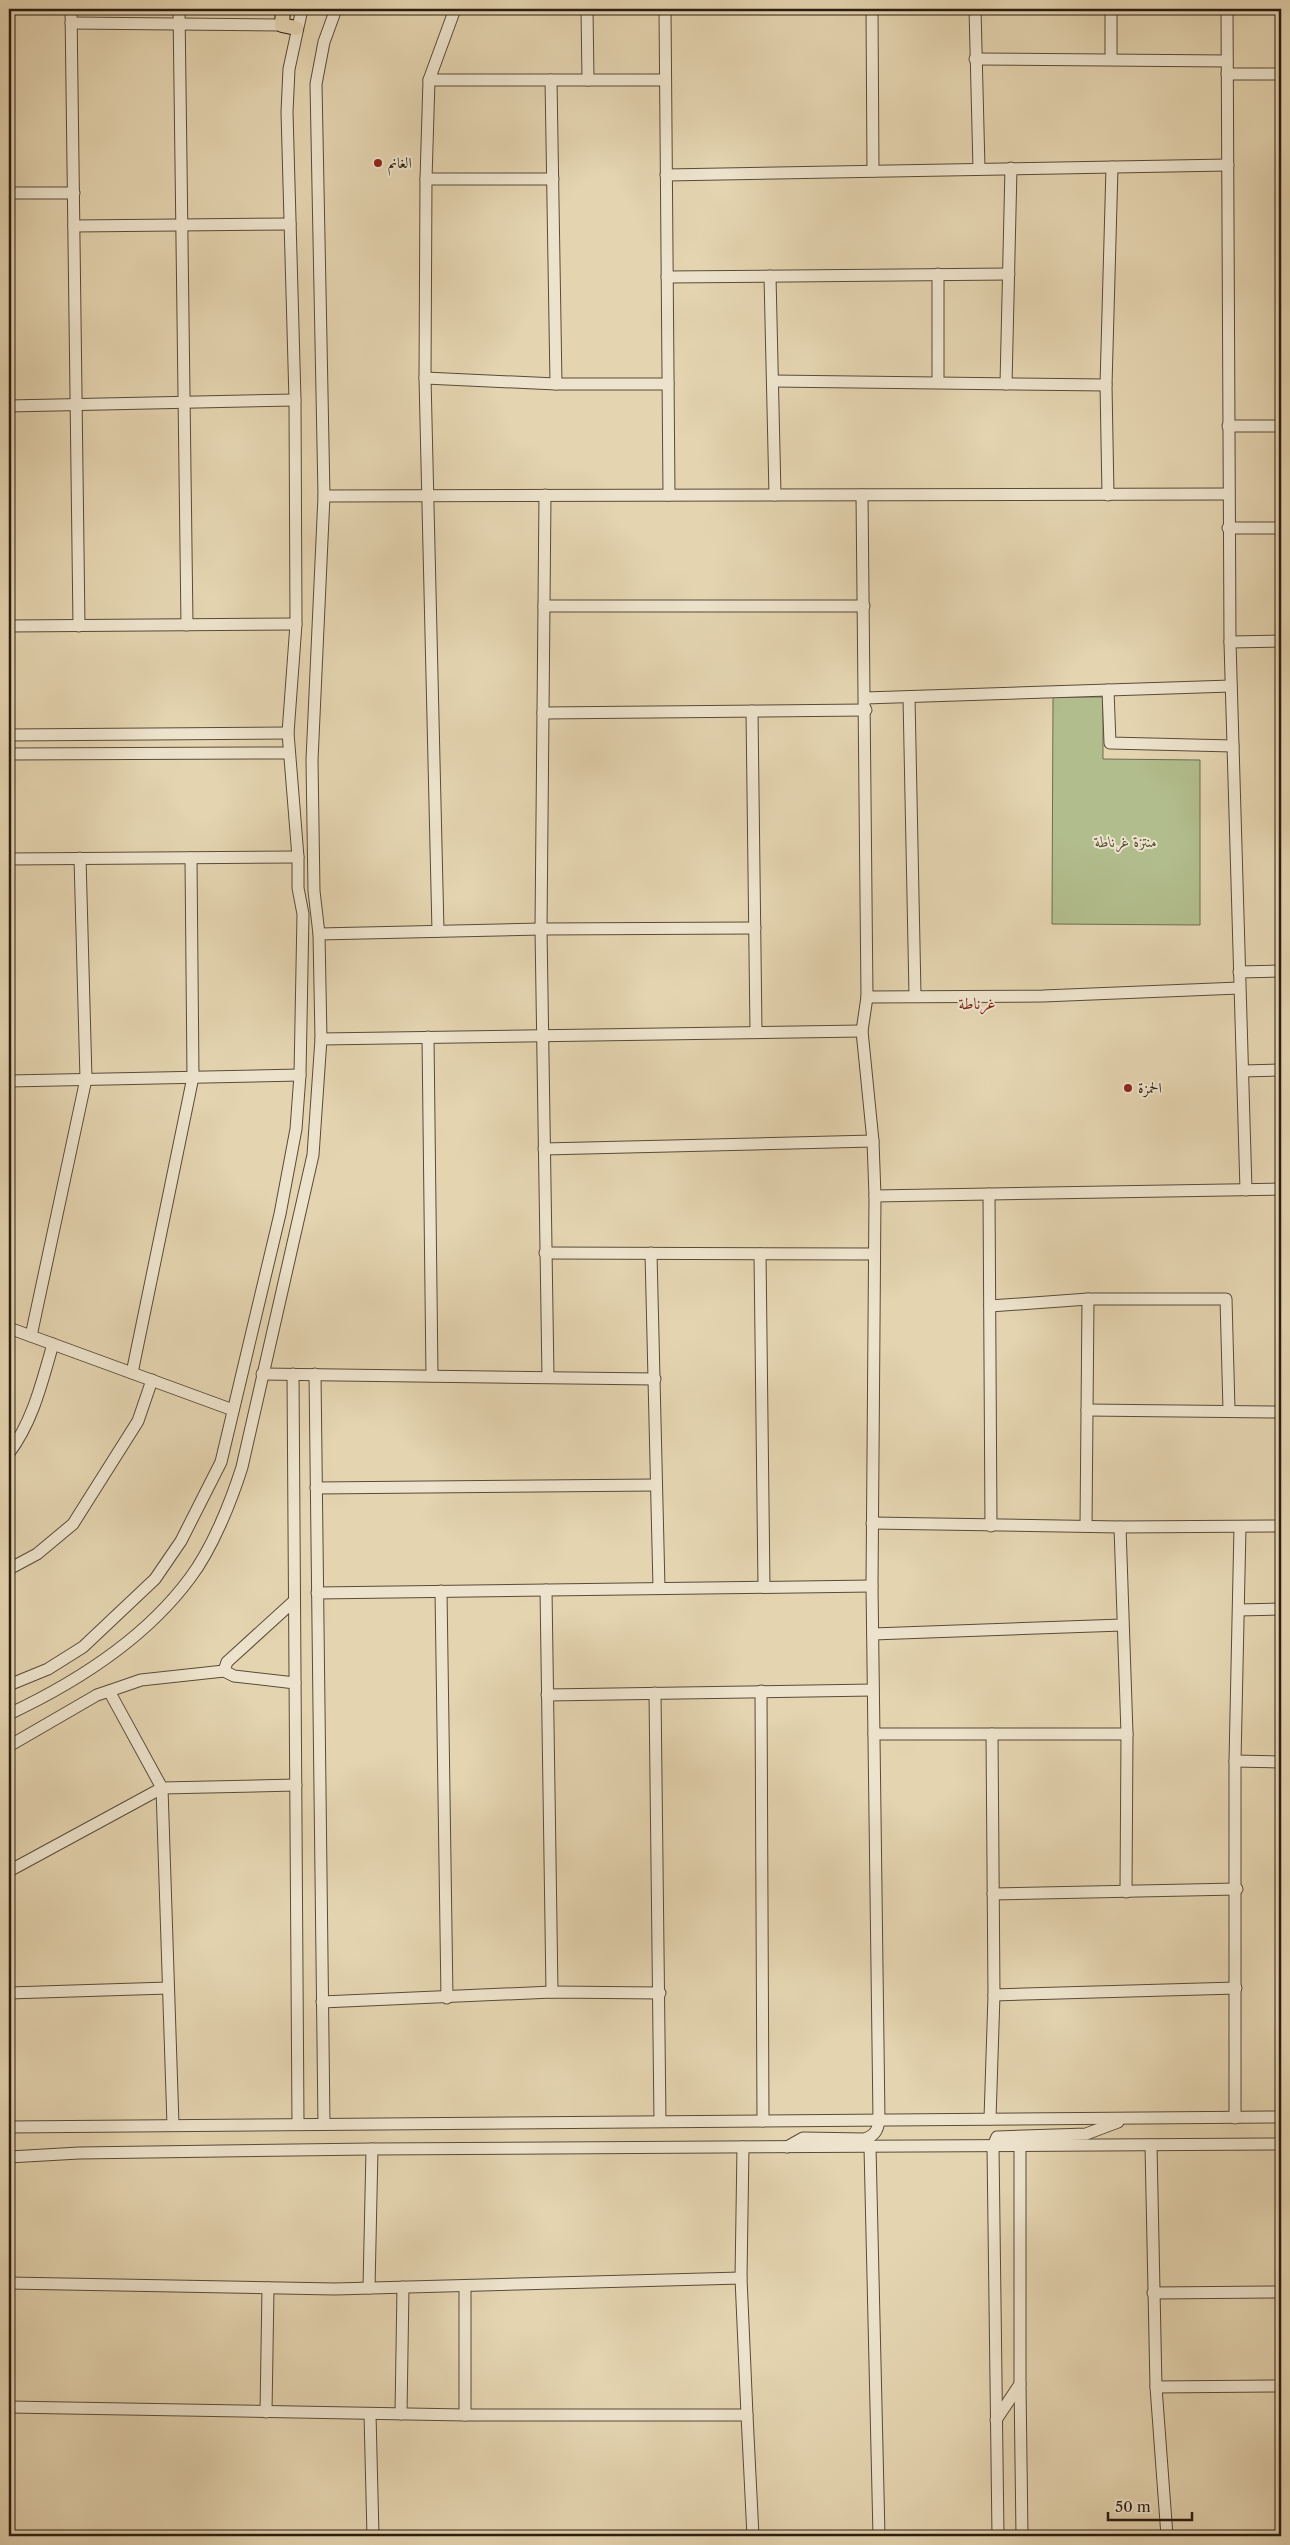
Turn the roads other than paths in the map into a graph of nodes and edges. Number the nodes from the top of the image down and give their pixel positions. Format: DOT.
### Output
graph roads {
  1 [pos="71,9"];
  2 [pos="179,9"];
  3 [pos="283,9"];
  4 [pos="302,9"];
  5 [pos="336,9"];
  6 [pos="455,9"];
  7 [pos="587,9"];
  8 [pos="665,9"];
  9 [pos="872,9"];
  10 [pos="975,9"];
  11 [pos="1111,9"];
  12 [pos="1227,9"];
  13 [pos="71,24"];
  14 [pos="178,24"];
  15 [pos="282,25"];
  16 [pos="296,28"];
  17 [pos="975,59"];
  18 [pos="1111,59"];
  19 [pos="1227,60"];
  20 [pos="1227,74"];
  21 [pos="1281,74"];
  22 [pos="429,80"];
  23 [pos="551,80"];
  24 [pos="588,80"];
  25 [pos="665,80"];
  26 [pos="1228,165"];
  27 [pos="1112,167"];
  28 [pos="1011,168"];
  29 [pos="979,169"];
  30 [pos="873,171"];
  31 [pos="666,175"];
  32 [pos="426,179"];
  33 [pos="553,179"];
  34 [pos="74,192"];
  35 [pos="9,193"];
  36 [pos="290,224"];
  37 [pos="74,226"];
  38 [pos="180,226"];
  39 [pos="938,274"];
  40 [pos="1009,274"];
  41 [pos="770,276"];
  42 [pos="667,277"];
  43 [pos="425,378"];
  44 [pos="773,381"];
  45 [pos="938,382"];
  46 [pos="556,384"];
  47 [pos="668,384"];
  48 [pos="1006,384"];
  49 [pos="1106,385"];
  50 [pos="295,400"];
  51 [pos="182,402"];
  52 [pos="76,404"];
  53 [pos="9,406"];
  54 [pos="1228,426"];
  55 [pos="1281,426"];
  56 [pos="428,494"];
  57 [pos="1228,494"];
  58 [pos="545,495"];
  59 [pos="669,495"];
  60 [pos="775,495"];
  61 [pos="862,495"];
  62 [pos="1108,495"];
  63 [pos="324,496"];
  64 [pos="1228,528"];
  65 [pos="1281,528"];
  66 [pos="544,606"];
  67 [pos="864,606"];
  68 [pos="187,624"];
  69 [pos="296,624"];
  70 [pos="9,626"];
  71 [pos="79,626"];
  72 [pos="1281,641"];
  73 [pos="1230,642"];
  74 [pos="1231,686"];
  75 [pos="1108,690"];
  76 [pos="909,697"];
  77 [pos="866,704"];
  78 [pos="752,711"];
  79 [pos="543,713"];
  80 [pos="288,733"];
  81 [pos="9,735"];
  82 [pos="1233,746"];
  83 [pos="288,753"];
  84 [pos="9,754"];
  85 [pos="298,857"];
  86 [pos="80,858"];
  87 [pos="191,858"];
  88 [pos="9,859"];
  89 [pos="755,928"];
  90 [pos="541,929"];
  91 [pos="438,931"];
  92 [pos="319,934"];
  93 [pos="1281,970"];
  94 [pos="1239,972"];
  95 [pos="1239,988"];
  96 [pos="915,995"];
  97 [pos="867,997"];
  98 [pos="862,1031"];
  99 [pos="756,1032"];
  100 [pos="542,1036"];
  101 [pos="428,1037"];
  102 [pos="321,1039"];
  103 [pos="1281,1070"];
  104 [pos="1243,1071"];
  105 [pos="300,1075"];
  106 [pos="193,1077"];
  107 [pos="86,1079"];
  108 [pos="9,1081"];
  109 [pos="874,1142"];
  110 [pos="544,1149"];
  111 [pos="1281,1189"];
  112 [pos="1246,1190"];
  113 [pos="989,1194"];
  114 [pos="874,1196"];
  115 [pos="545,1253"];
  116 [pos="651,1253"];
  117 [pos="760,1254"];
  118 [pos="874,1254"];
  119 [pos="1088,1299"];
  120 [pos="990,1306"];
  121 [pos="9,1328"];
  122 [pos="32,1336"];
  123 [pos="53,1344"];
  124 [pos="132,1373"];
  125 [pos="262,1374"];
  126 [pos="293,1374"];
  127 [pos="315,1374"];
  128 [pos="432,1376"];
  129 [pos="548,1378"];
  130 [pos="655,1379"];
  131 [pos="152,1380"];
  132 [pos="233,1410"];
  133 [pos="1087,1410"];
  134 [pos="1229,1410"];
  135 [pos="1281,1412"];
  136 [pos="9,1453"];
  137 [pos="656,1486"];
  138 [pos="316,1488"];
  139 [pos="872,1523"];
  140 [pos="991,1526"];
  141 [pos="1086,1526"];
  142 [pos="1281,1526"];
  143 [pos="1120,1527"];
  144 [pos="1240,1527"];
  145 [pos="9,1569"];
  146 [pos="872,1586"];
  147 [pos="764,1587"];
  148 [pos="659,1588"];
  149 [pos="546,1590"];
  150 [pos="441,1591"];
  151 [pos="317,1593"];
  152 [pos="294,1601"];
  153 [pos="1281,1609"];
  154 [pos="1239,1610"];
  155 [pos="1122,1625"];
  156 [pos="872,1634"];
  157 [pos="224,1671"];
  158 [pos="295,1683"];
  159 [pos="9,1685"];
  160 [pos="873,1690"];
  161 [pos="109,1691"];
  162 [pos="761,1691"];
  163 [pos="654,1693"];
  164 [pos="547,1694"];
  165 [pos="9,1714"];
  166 [pos="874,1734"];
  167 [pos="992,1734"];
  168 [pos="1127,1734"];
  169 [pos="9,1746"];
  170 [pos="1235,1761"];
  171 [pos="1281,1762"];
  172 [pos="296,1785"];
  173 [pos="162,1788"];
  174 [pos="9,1871"];
  175 [pos="1237,1889"];
  176 [pos="1126,1892"];
  177 [pos="993,1894"];
  178 [pos="168,1988"];
  179 [pos="1236,1988"];
  180 [pos="552,1992"];
  181 [pos="9,1993"];
  182 [pos="660,1993"];
  183 [pos="994,1995"];
  184 [pos="447,1998"];
  185 [pos="322,2002"];
  186 [pos="1281,2117"];
  187 [pos="1126,2118"];
  188 [pos="1235,2118"];
  189 [pos="990,2119"];
  190 [pos="879,2120"];
  191 [pos="764,2121"];
  192 [pos="660,2122"];
  193 [pos="298,2124"];
  194 [pos="324,2124"];
  195 [pos="173,2125"];
  196 [pos="9,2127"];
  197 [pos="1281,2144"];
  198 [pos="1151,2145"];
  199 [pos="870,2146"];
  200 [pos="993,2146"];
  201 [pos="1020,2146"];
  202 [pos="743,2147"];
  203 [pos="787,2147"];
  204 [pos="372,2149"];
  205 [pos="9,2157"];
  206 [pos="741,2278"];
  207 [pos="9,2283"];
  208 [pos="465,2286"];
  209 [pos="403,2287"];
  210 [pos="268,2288"];
  211 [pos="369,2288"];
  212 [pos="1281,2292"];
  213 [pos="1153,2293"];
  214 [pos="1020,2384"];
  215 [pos="1281,2386"];
  216 [pos="1156,2387"];
  217 [pos="9,2407"];
  218 [pos="266,2412"];
  219 [pos="370,2414"];
  220 [pos="401,2414"];
  221 [pos="747,2415"];
  222 [pos="465,2416"];
  223 [pos="996,2420"];
  224 [pos="373,2536"];
  225 [pos="753,2536"];
  226 [pos="879,2536"];
  227 [pos="998,2536"];
  228 [pos="1022,2536"];
  229 [pos="1166,2536"];
  1 -- 13 [label="street"];
  2 -- 14 [label="street"];
  3 -- 15 [label="main road"];
  4 -- 16 [label="street"];
  5 -- 63 [label="street"];
  6 -- 22 [label="street"];
  7 -- 24 [label="street"];
  8 -- 25 [label="street"];
  9 -- 30 [label="street"];
  10 -- 17 [label="street"];
  11 -- 18 [label="street"];
  12 -- 19 [label="street"];
  13 -- 14 [label="street"];
  13 -- 34 [label="street"];
  14 -- 15 [label="street"];
  14 -- 38 [label="street"];
  15 -- 16 [label="main road"];
  16 -- 36 [label="street"];
  17 -- 18 [label="street"];
  17 -- 29 [label="street"];
  18 -- 19 [label="street"];
  19 -- 20 [label="street"];
  20 -- 21 [label="street"];
  20 -- 26 [label="street"];
  22 -- 23 [label="street"];
  22 -- 32 [label="street"];
  23 -- 24 [label="street"];
  23 -- 33 [label="street"];
  24 -- 25 [label="street"];
  25 -- 31 [label="street"];
  26 -- 27 [label="street"];
  26 -- 54 [label="street"];
  27 -- 28 [label="street"];
  27 -- 49 [label="street"];
  28 -- 29 [label="street"];
  28 -- 40 [label="street"];
  29 -- 30 [label="street"];
  30 -- 31 [label="street"];
  31 -- 42 [label="street"];
  32 -- 33 [label="street"];
  32 -- 43 [label="street"];
  33 -- 46 [label="street"];
  34 -- 35 [label="street"];
  34 -- 37 [label="street"];
  36 -- 38 [label="street"];
  36 -- 50 [label="street"];
  37 -- 38 [label="street"];
  37 -- 52 [label="street"];
  38 -- 51 [label="street"];
  39 -- 40 [label="street"];
  39 -- 41 [label="street"];
  39 -- 45 [label="street"];
  40 -- 48 [label="street"];
  41 -- 42 [label="street"];
  41 -- 44 [label="street"];
  42 -- 47 [label="street"];
  43 -- 46 [label="street"];
  43 -- 56 [label="street"];
  44 -- 45 [label="street"];
  44 -- 60 [label="street"];
  45 -- 48 [label="street"];
  46 -- 47 [label="street"];
  47 -- 59 [label="street"];
  48 -- 49 [label="street"];
  49 -- 62 [label="street"];
  50 -- 51 [label="street"];
  50 -- 69 [label="street"];
  51 -- 52 [label="street"];
  51 -- 68 [label="street"];
  52 -- 53 [label="street"];
  52 -- 71 [label="street"];
  54 -- 55 [label="street"];
  54 -- 57 [label="street"];
  56 -- 58 [label="street"];
  56 -- 63 [label="street"];
  56 -- 91 [label="street"];
  57 -- 62 [label="street"];
  57 -- 64 [label="street"];
  58 -- 59 [label="street"];
  58 -- 66 [label="street"];
  59 -- 60 [label="street"];
  60 -- 61 [label="street"];
  61 -- 62 [label="street"];
  61 -- 67 [label="street"];
  63 -- 92 [label="street"];
  64 -- 65 [label="street"];
  64 -- 73 [label="street"];
  66 -- 67 [label="street"];
  66 -- 79 [label="street"];
  67 -- 77 [label="street"];
  68 -- 69 [label="street"];
  68 -- 71 [label="street"];
  69 -- 80 [label="street"];
  70 -- 71 [label="street"];
  72 -- 73 [label="street"];
  73 -- 74 [label="street"];
  74 -- 75 [label="street"];
  74 -- 82 [label="street"];
  75 -- 76 [label="street"];
  75 -- 82 [label="street"];
  76 -- 77 [label="street"];
  76 -- 96 [label="street"];
  77 -- 78 [label="street"];
  77 -- 97 [label="street"];
  78 -- 79 [label="street"];
  78 -- 89 [label="street"];
  79 -- 90 [label="street"];
  80 -- 81 [label="street"];
  80 -- 83 [label="street"];
  82 -- 94 [label="street"];
  83 -- 84 [label="street"];
  83 -- 85 [label="street"];
  85 -- 87 [label="street"];
  85 -- 105 [label="street"];
  86 -- 87 [label="street"];
  86 -- 88 [label="street"];
  86 -- 107 [label="street"];
  87 -- 106 [label="street"];
  89 -- 90 [label="street"];
  89 -- 99 [label="street"];
  90 -- 91 [label="street"];
  90 -- 100 [label="street"];
  91 -- 92 [label="street"];
  92 -- 102 [label="street"];
  93 -- 94 [label="street"];
  94 -- 95 [label="street"];
  95 -- 96 [label="street"];
  95 -- 104 [label="street"];
  96 -- 97 [label="street"];
  97 -- 98 [label="street"];
  98 -- 99 [label="street"];
  98 -- 109 [label="street"];
  99 -- 100 [label="street"];
  100 -- 101 [label="street"];
  100 -- 110 [label="street"];
  101 -- 102 [label="street"];
  101 -- 128 [label="street"];
  102 -- 125 [label="street"];
  103 -- 104 [label="street"];
  104 -- 112 [label="street"];
  105 -- 106 [label="street"];
  105 -- 132 [label="street"];
  106 -- 107 [label="street"];
  106 -- 124 [label="street"];
  107 -- 108 [label="street"];
  107 -- 122 [label="street"];
  109 -- 110 [label="street"];
  109 -- 114 [label="street"];
  110 -- 115 [label="street"];
  111 -- 112 [label="street"];
  112 -- 113 [label="street"];
  113 -- 114 [label="street"];
  113 -- 120 [label="street"];
  114 -- 118 [label="street"];
  115 -- 116 [label="street"];
  115 -- 129 [label="street"];
  116 -- 117 [label="street"];
  116 -- 130 [label="street"];
  117 -- 118 [label="street"];
  117 -- 147 [label="street"];
  118 -- 139 [label="street"];
  119 -- 120 [label="street"];
  119 -- 133 [label="street"];
  119 -- 134 [label="street"];
  120 -- 140 [label="street"];
  121 -- 122 [label="street"];
  122 -- 123 [label="street"];
  123 -- 124 [label="street"];
  123 -- 136 [label="street"];
  124 -- 131 [label="street"];
  125 -- 126 [label="street"];
  125 -- 165 [label="street"];
  126 -- 127 [label="street"];
  126 -- 152 [label="street"];
  127 -- 128 [label="street"];
  127 -- 138 [label="street"];
  128 -- 129 [label="street"];
  129 -- 130 [label="street"];
  130 -- 137 [label="street"];
  131 -- 132 [label="street"];
  131 -- 145 [label="street"];
  132 -- 159 [label="street"];
  133 -- 134 [label="street"];
  133 -- 141 [label="street"];
  134 -- 135 [label="street"];
  137 -- 138 [label="street"];
  137 -- 148 [label="street"];
  138 -- 151 [label="street"];
  139 -- 140 [label="street"];
  139 -- 146 [label="street"];
  140 -- 141 [label="street"];
  141 -- 143 [label="street"];
  142 -- 144 [label="street"];
  143 -- 144 [label="street"];
  143 -- 155 [label="street"];
  144 -- 154 [label="street"];
  146 -- 147 [label="street"];
  146 -- 156 [label="street"];
  147 -- 148 [label="street"];
  148 -- 149 [label="street"];
  149 -- 150 [label="street"];
  149 -- 164 [label="street"];
  150 -- 151 [label="street"];
  150 -- 184 [label="street"];
  151 -- 185 [label="street"];
  152 -- 157 [label="street"];
  152 -- 158 [label="street"];
  153 -- 154 [label="street"];
  154 -- 170 [label="street"];
  155 -- 156 [label="street"];
  155 -- 168 [label="street"];
  156 -- 160 [label="street"];
  157 -- 158 [label="street"];
  157 -- 161 [label="street"];
  158 -- 172 [label="street"];
  160 -- 162 [label="street"];
  160 -- 166 [label="street"];
  161 -- 169 [label="street"];
  161 -- 173 [label="street"];
  162 -- 163 [label="street"];
  162 -- 191 [label="street"];
  163 -- 164 [label="street"];
  163 -- 182 [label="street"];
  164 -- 180 [label="street"];
  166 -- 167 [label="street"];
  166 -- 190 [label="street"];
  167 -- 168 [label="street"];
  167 -- 177 [label="street"];
  168 -- 176 [label="street"];
  170 -- 171 [label="street"];
  170 -- 175 [label="street"];
  172 -- 173 [label="street"];
  172 -- 193 [label="street"];
  173 -- 174 [label="street"];
  173 -- 178 [label="street"];
  175 -- 176 [label="street"];
  175 -- 179 [label="street"];
  176 -- 177 [label="street"];
  177 -- 183 [label="street"];
  178 -- 181 [label="street"];
  178 -- 195 [label="street"];
  179 -- 183 [label="street"];
  179 -- 188 [label="street"];
  180 -- 182 [label="street"];
  180 -- 184 [label="street"];
  182 -- 192 [label="street"];
  183 -- 189 [label="street"];
  184 -- 185 [label="street"];
  185 -- 194 [label="street"];
  186 -- 188 [label="street"];
  187 -- 188 [label="street"];
  187 -- 189 [label="street"];
  187 -- 200 [label="street"];
  189 -- 190 [label="street"];
  190 -- 191 [label="street"];
  190 -- 203 [label="street"];
  191 -- 192 [label="street"];
  192 -- 194 [label="street"];
  193 -- 194 [label="street"];
  193 -- 195 [label="street"];
  195 -- 196 [label="street"];
  197 -- 198 [label="street"];
  198 -- 201 [label="street"];
  198 -- 213 [label="street"];
  199 -- 200 [label="street"];
  199 -- 203 [label="street"];
  199 -- 226 [label="street"];
  200 -- 201 [label="street"];
  200 -- 223 [label="street"];
  201 -- 214 [label="street"];
  202 -- 203 [label="street"];
  202 -- 204 [label="street"];
  202 -- 206 [label="street"];
  204 -- 205 [label="street"];
  204 -- 211 [label="street"];
  206 -- 208 [label="street"];
  206 -- 221 [label="street"];
  207 -- 210 [label="street"];
  208 -- 209 [label="street"];
  208 -- 222 [label="street"];
  209 -- 211 [label="street"];
  209 -- 220 [label="street"];
  210 -- 211 [label="street"];
  210 -- 218 [label="street"];
  212 -- 213 [label="street"];
  213 -- 216 [label="street"];
  214 -- 223 [label="street"];
  214 -- 228 [label="street"];
  215 -- 216 [label="street"];
  216 -- 229 [label="street"];
  217 -- 218 [label="street"];
  218 -- 219 [label="street"];
  219 -- 220 [label="street"];
  219 -- 224 [label="street"];
  220 -- 222 [label="street"];
  221 -- 222 [label="street"];
  221 -- 225 [label="street"];
  223 -- 227 [label="street"];
}
